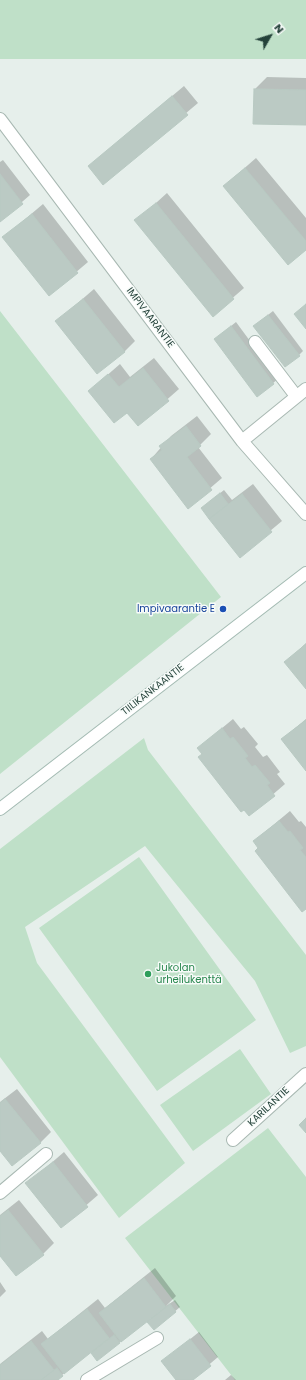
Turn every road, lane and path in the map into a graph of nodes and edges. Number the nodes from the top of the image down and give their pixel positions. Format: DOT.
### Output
graph roads {
  1 [pos="0,118"];
  2 [pos="255,342"];
  3 [pos="306,389"];
  4 [pos="296,396"];
  5 [pos="242,441"];
  6 [pos="306,514"];
  7 [pos="306,573"];
  8 [pos="0,809"];
  9 [pos="306,1074"];
  10 [pos="233,1140"];
  11 [pos="46,1154"];
  12 [pos="0,1193"];
  13 [pos="157,1338"];
  14 [pos="87,1380"];
  1 -- 5 [label="street, IMPIVAARANTIE"];
  2 -- 4 [label="street"];
  3 -- 4 [label="street"];
  4 -- 5 [label="street"];
  5 -- 6 [label="street, IMPIVAARANTIE"];
  7 -- 8 [label="street, TIILIKANKAANTIE"];
  9 -- 10 [label="street, KARILANTIE"];
  11 -- 12 [label="street"];
  13 -- 14 [label="street"];
}
